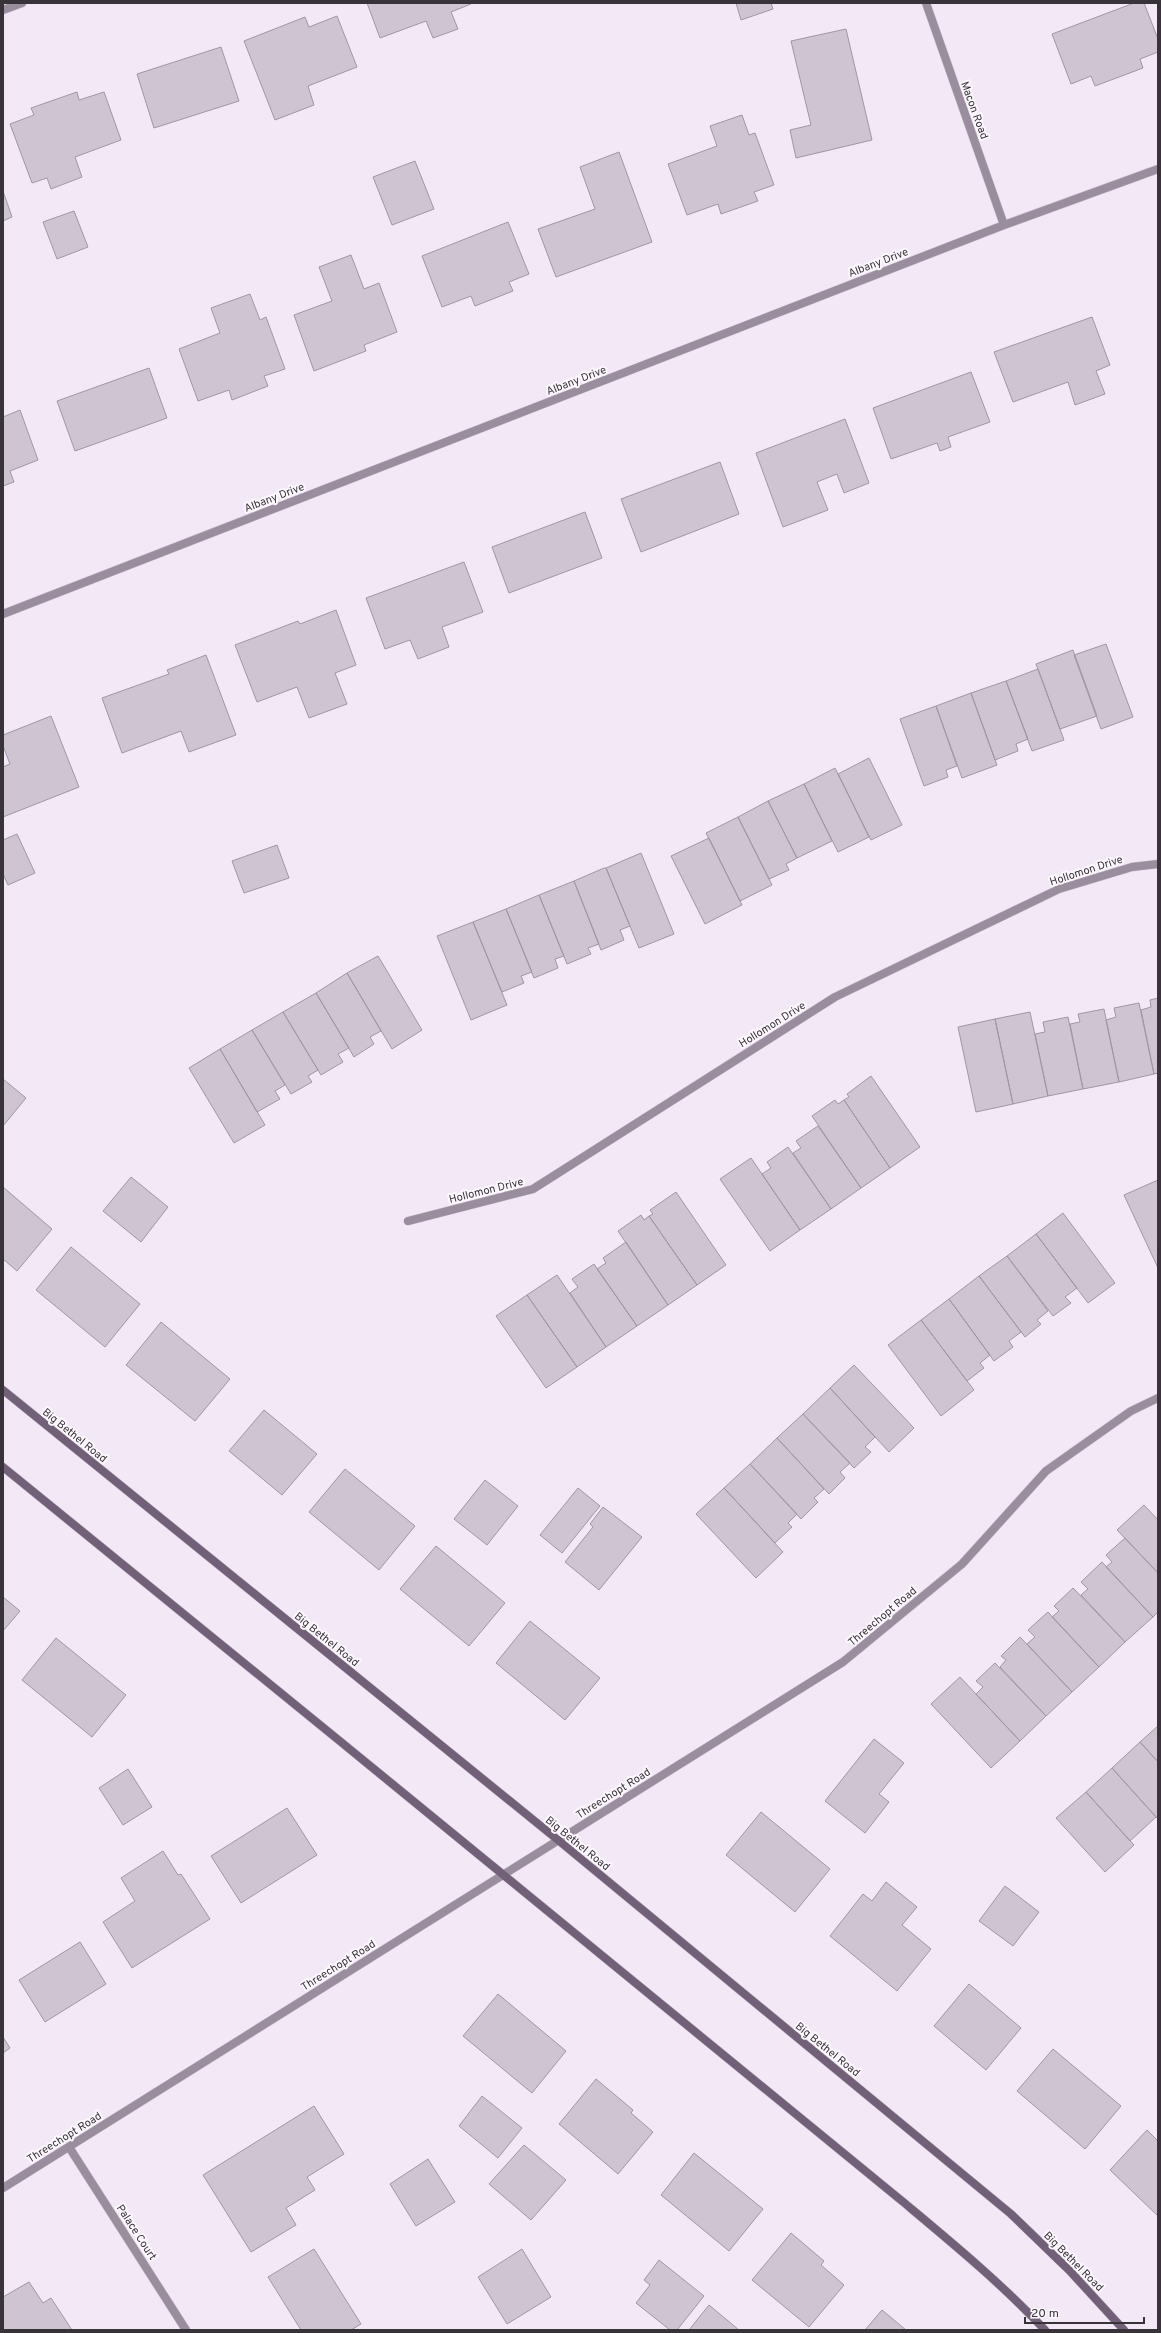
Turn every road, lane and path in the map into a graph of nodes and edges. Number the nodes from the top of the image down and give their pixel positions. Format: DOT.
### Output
graph roads {
  1 [pos="22,3"];
  2 [pos="926,3"];
  3 [pos="3,10"];
  4 [pos="1158,169"];
  5 [pos="1004,225"];
  6 [pos="3,614"];
  7 [pos="1158,864"];
  8 [pos="408,1221"];
  9 [pos="3,1390"];
  10 [pos="1158,1398"];
  11 [pos="3,1467"];
  12 [pos="558,1840"];
  13 [pos="502,1875"];
  14 [pos="69,2147"];
  15 [pos="3,2188"];
  16 [pos="186,2330"];
  17 [pos="1045,2330"];
  18 [pos="1124,2330"];
  1 -- 3 [label="street"];
  2 -- 5 [label="street, Macon Road"];
  4 -- 5 [label="street, Albany Drive"];
  5 -- 6 [label="street, Albany Drive"];
  7 -- 8 [label="street, Hollomon Drive"];
  9 -- 12 [label="main road, Big Bethel Road"];
  10 -- 12 [label="street, Threechopt Road"];
  11 -- 13 [label="main road"];
  12 -- 13 [label="street, Threechopt Road"];
  12 -- 18 [label="main road, Big Bethel Road"];
  13 -- 14 [label="street, Threechopt Road"];
  13 -- 17 [label="main road"];
  14 -- 15 [label="street, Threechopt Road"];
  14 -- 16 [label="street, Palace Court"];
}
